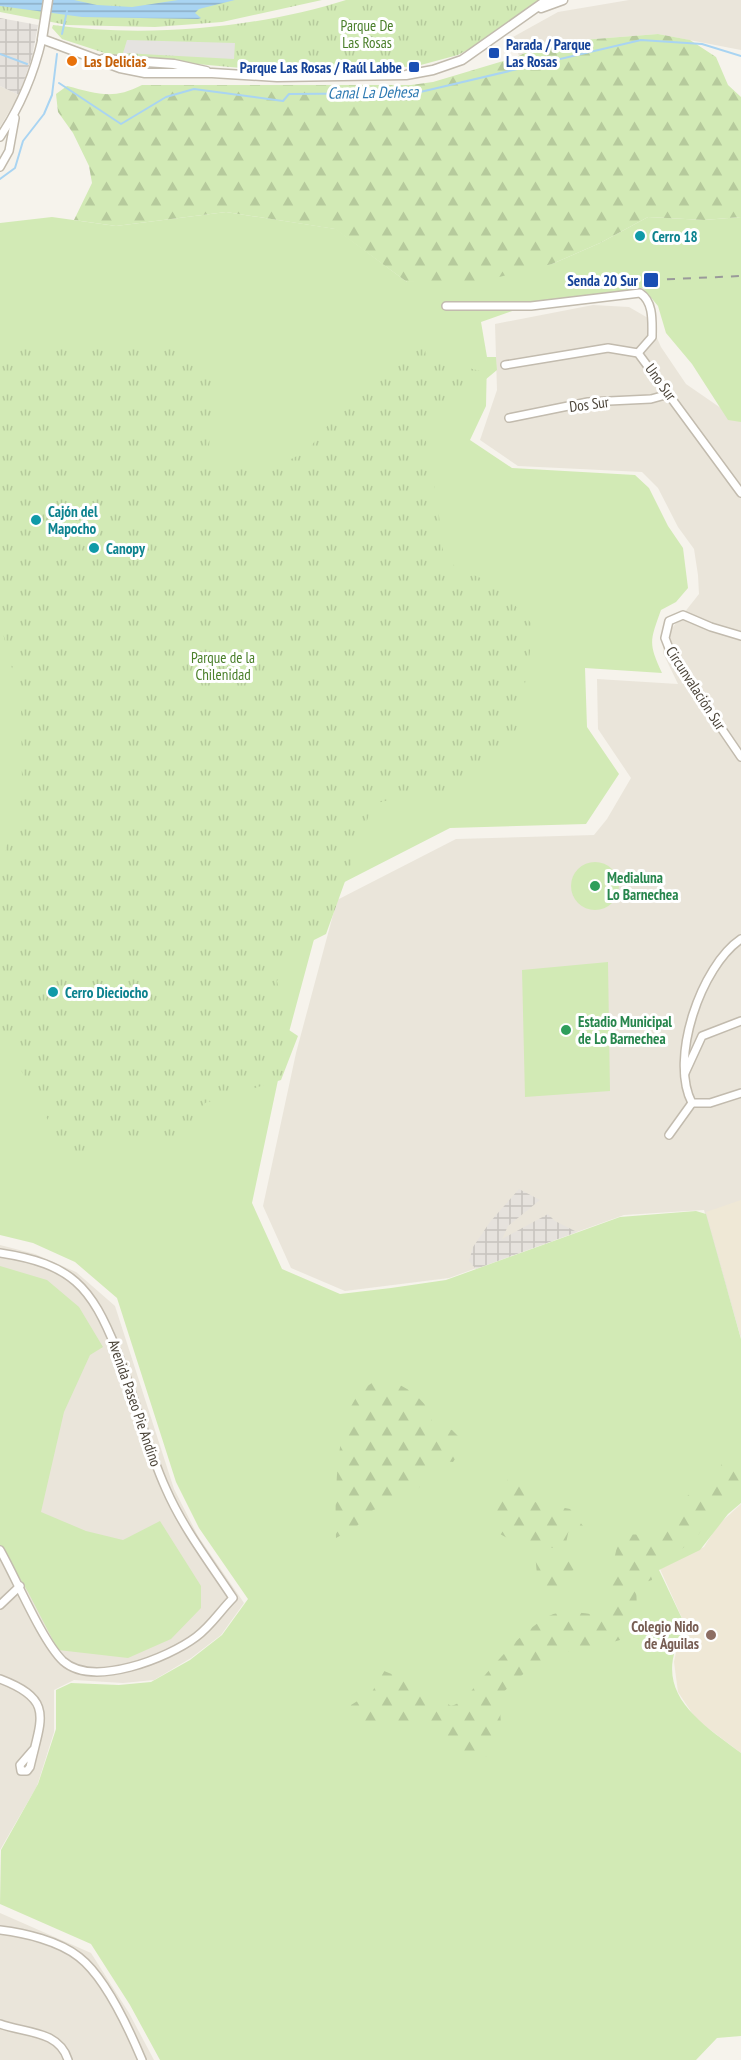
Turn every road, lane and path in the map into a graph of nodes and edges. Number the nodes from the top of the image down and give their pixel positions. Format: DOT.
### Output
graph roads {
  1 [pos="48,0"];
  2 [pos="547,0"];
  3 [pos="563,0"];
  4 [pos="530,14"];
  5 [pos="43,35"];
  6 [pos="99,59"];
  7 [pos="148,62"];
  8 [pos="145,73"];
  9 [pos="212,73"];
  10 [pos="17,110"];
  11 [pos="0,137"];
  12 [pos="0,167"];
  13 [pos="446,306"];
  14 [pos="638,353"];
  15 [pos="505,365"];
  16 [pos="669,394"];
  17 [pos="509,418"];
  18 [pos="741,493"];
  19 [pos="741,636"];
  20 [pos="741,757"];
  21 [pos="741,939"];
  22 [pos="741,1021"];
  23 [pos="684,1075"];
  24 [pos="741,1093"];
  25 [pos="692,1103"];
  26 [pos="669,1135"];
  27 [pos="0,1253"];
  28 [pos="0,1550"];
  29 [pos="20,1586"];
  30 [pos="0,1605"];
  31 [pos="0,1678"];
  32 [pos="33,1750"];
  33 [pos="0,1930"];
  34 [pos="0,2024"];
  35 [pos="68,2060"];
  36 [pos="142,2060"];
  1 -- 5 [label="street"];
  2 -- 4 [label="street"];
  3 -- 4 [label="street"];
  4 -- 9 [label="street"];
  5 -- 6 [label="street"];
  5 -- 10 [label="street"];
  6 -- 7 [label="street"];
  6 -- 8 [label="street"];
  7 -- 8 [label="street"];
  7 -- 9 [label="street"];
  8 -- 9 [label="street"];
  10 -- 11 [label="street"];
  10 -- 12 [label="street"];
  13 -- 14 [label="street"];
  14 -- 15 [label="street, Uno Sur"];
  14 -- 16 [label="street, Uno Sur"];
  16 -- 17 [label="street, Dos Sur"];
  16 -- 18 [label="street, Uno Sur"];
  19 -- 20 [label="street, Circunvalación Sur"];
  21 -- 23 [label="street"];
  22 -- 23 [label="street"];
  23 -- 25 [label="street"];
  24 -- 25 [label="street"];
  25 -- 26 [label="street"];
  27 -- 29 [label="street, Avenida Paseo Pie Andino"];
  28 -- 29 [label="street"];
  29 -- 30 [label="street"];
  31 -- 32 [label="street"];
  33 -- 36 [label="street"];
  34 -- 35 [label="street"];
}
